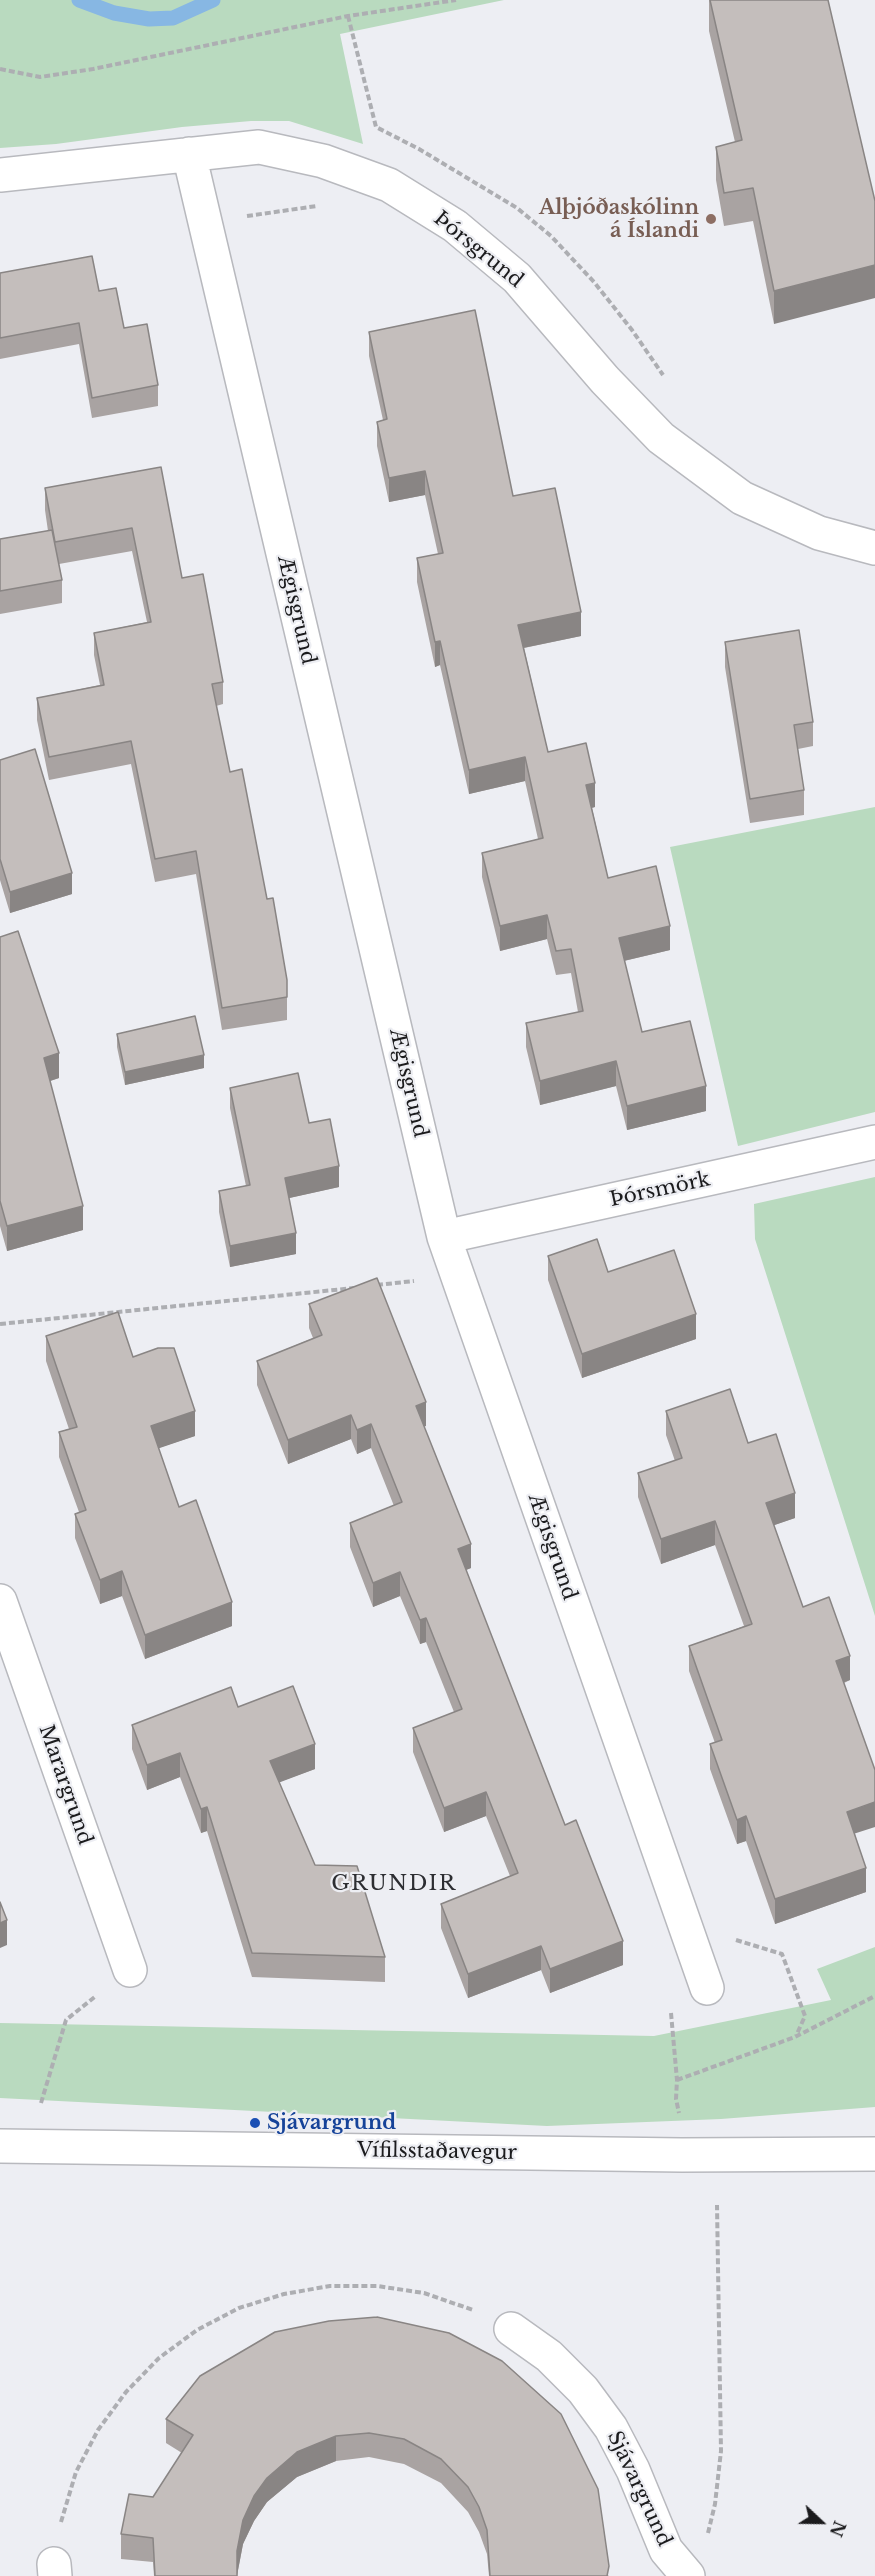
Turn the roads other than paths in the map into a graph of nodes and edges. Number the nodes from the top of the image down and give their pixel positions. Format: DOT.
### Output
graph roads {
  1 [pos="189,154"];
  2 [pos="0,175"];
  3 [pos="875,548"];
  4 [pos="875,1142"];
  5 [pos="444,1237"];
  6 [pos="0,1601"];
  7 [pos="130,1970"];
  8 [pos="703,1977"];
  9 [pos="0,2146"];
  10 [pos="875,2154"];
  11 [pos="512,2329"];
  12 [pos="688,2576"];
  1 -- 2 [label="street, Þórsgrund"];
  1 -- 3 [label="street, Þórsgrund"];
  1 -- 5 [label="street, Ægisgrund"];
  4 -- 5 [label="street, Þórsmörk"];
  5 -- 8 [label="street, Ægisgrund"];
  6 -- 7 [label="street, Marargrund"];
  9 -- 10 [label="street, Vífilsstaðavegur"];
  11 -- 12 [label="street, Sjávargrund"];
}
